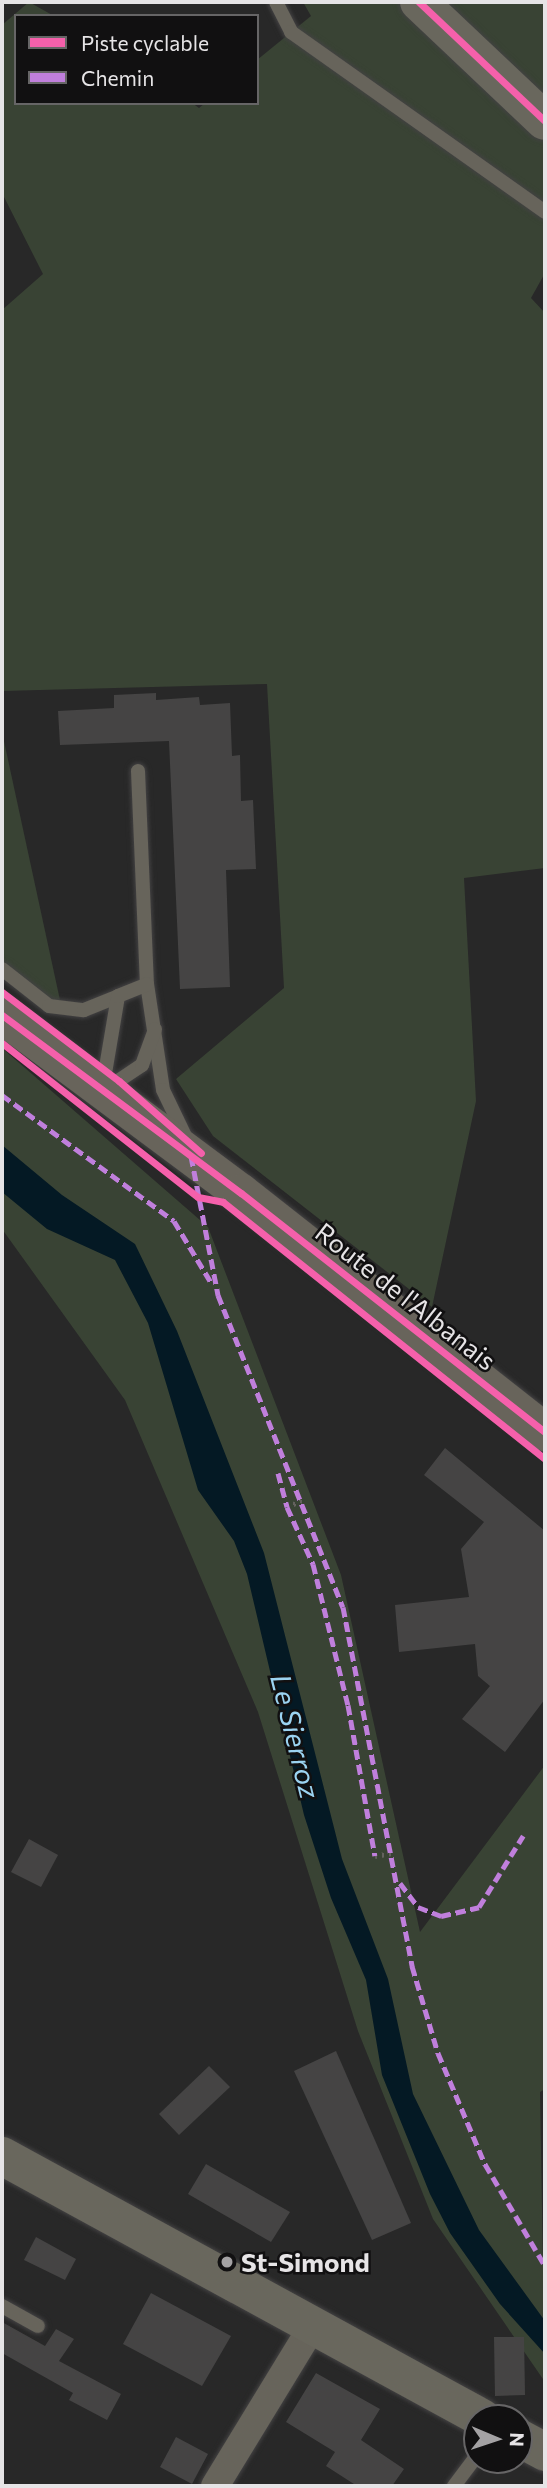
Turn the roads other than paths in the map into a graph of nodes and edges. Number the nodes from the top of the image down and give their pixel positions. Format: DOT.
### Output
graph roads {
  1 [pos="276,2"];
  2 [pos="419,2"];
  3 [pos="545,121"];
  4 [pos="545,212"];
  5 [pos="138,771"];
  6 [pos="2,969"];
  7 [pos="147,984"];
  8 [pos="2,992"];
  9 [pos="118,996"];
  10 [pos="2,1015"];
  11 [pos="156,1025"];
  12 [pos="109,1081"];
  13 [pos="186,1139"];
  14 [pos="241,1193"];
  15 [pos="545,1432"];
  16 [pos="2,2156"];
  17 [pos="2,2306"];
  18 [pos="38,2326"];
  19 [pos="312,2327"];
  20 [pos="463,2408"];
  21 [pos="215,2486"];
  1 -- 4 [label="lane"];
  2 -- 3 [label="main road"];
  5 -- 7 [label="lane"];
  6 -- 9 [label="lane"];
  7 -- 9 [label="lane"];
  7 -- 11 [label="lane"];
  8 -- 12 [label="main road"];
  9 -- 12 [label="lane"];
  10 -- 12 [label="main road"];
  11 -- 12 [label="lane"];
  11 -- 13 [label="lane"];
  12 -- 13 [label="main road"];
  12 -- 14 [label="main road"];
  13 -- 14 [label="main road"];
  14 -- 15 [label="main road, Route de l'Albanais"];
  16 -- 19 [label="main road"];
  17 -- 18 [label="lane"];
  19 -- 20 [label="main road"];
  19 -- 21 [label="street"];
}
